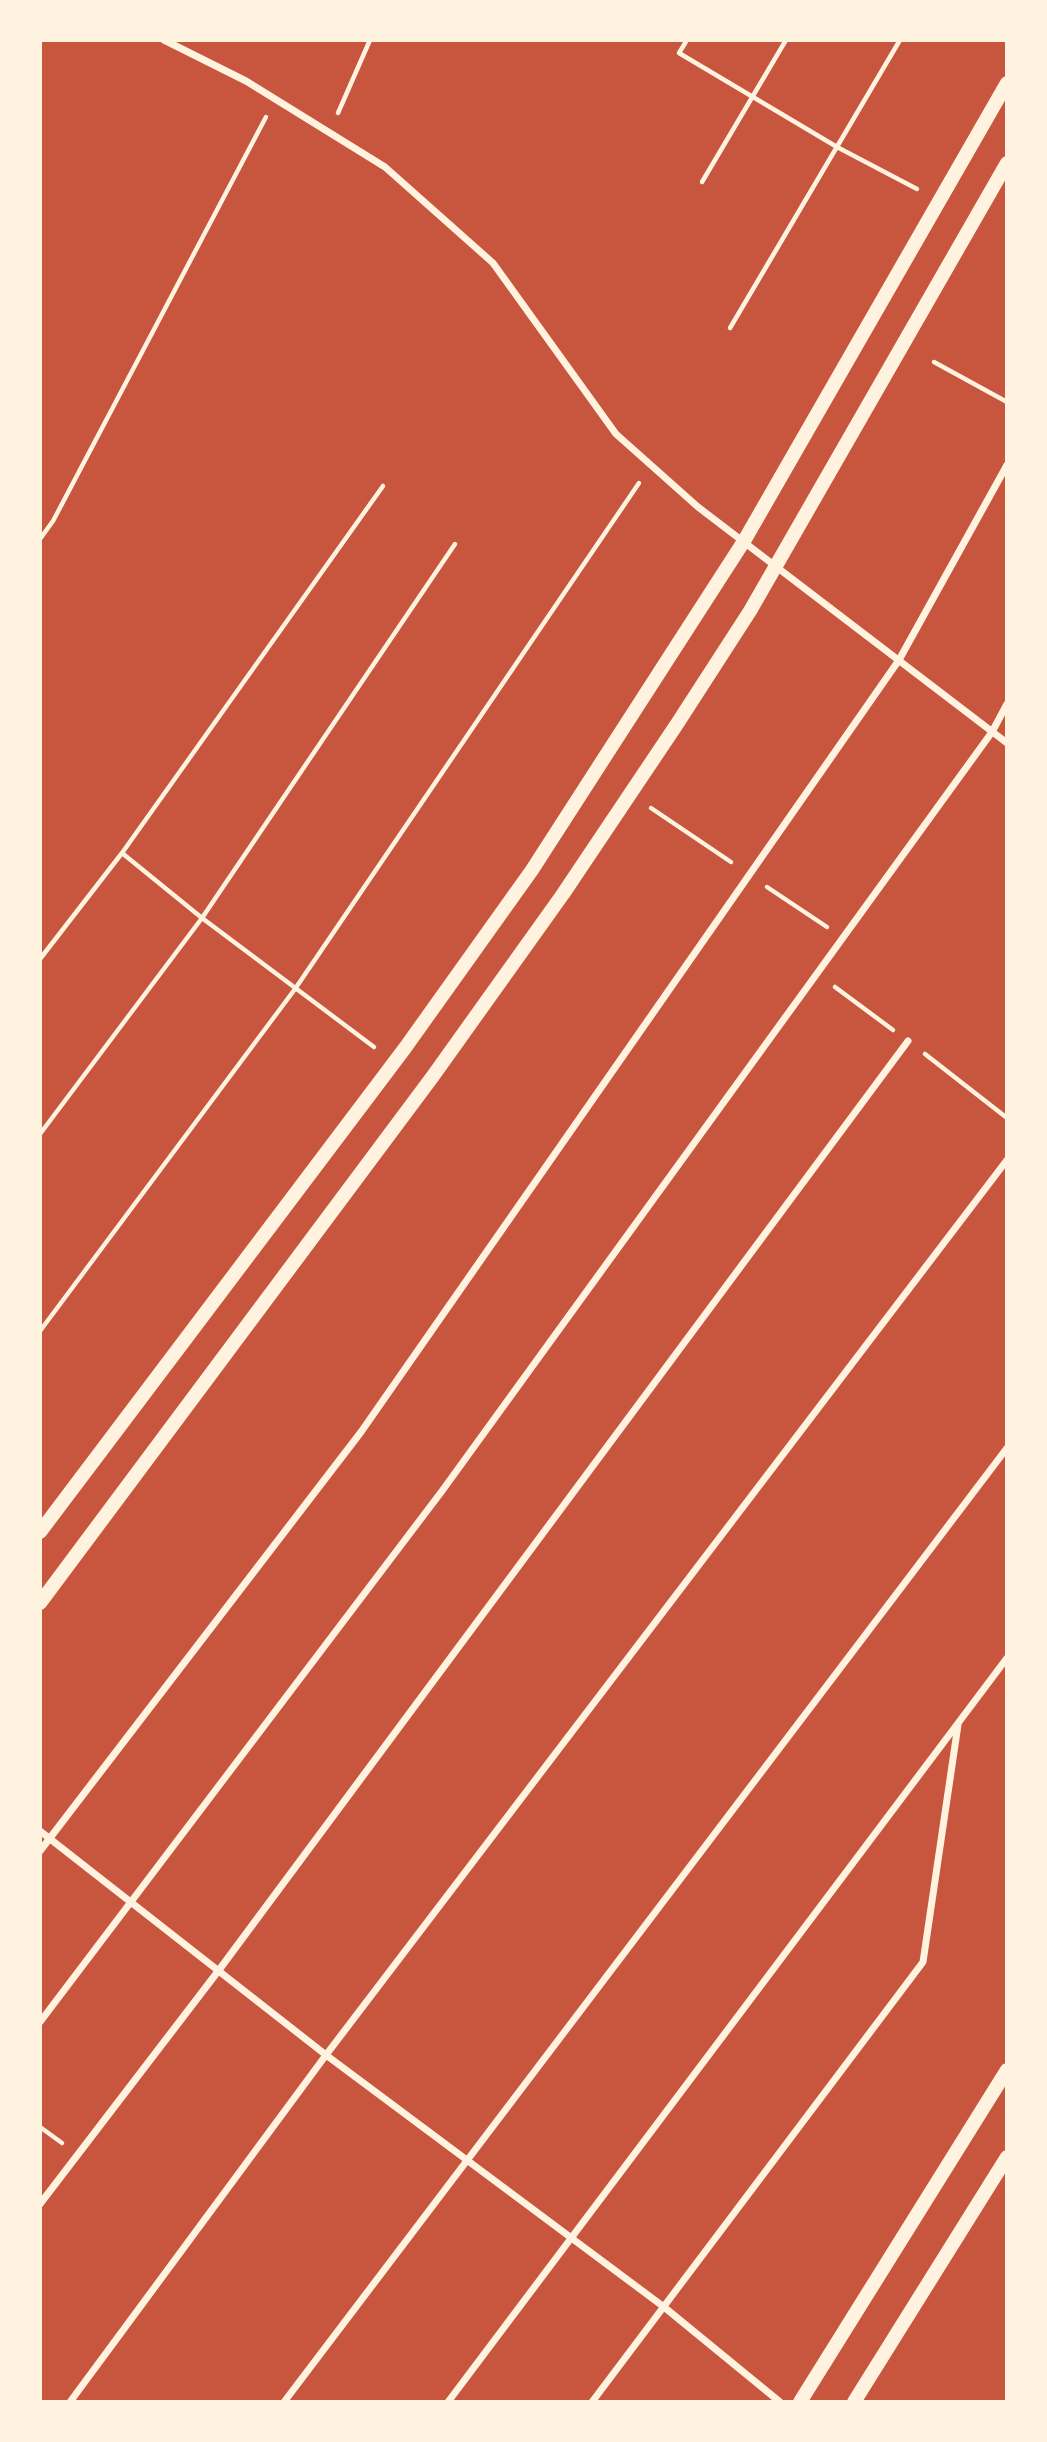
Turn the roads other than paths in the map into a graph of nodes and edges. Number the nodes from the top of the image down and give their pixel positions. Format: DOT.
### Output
graph roads {
  1 [pos="164,40"];
  2 [pos="1007,83"];
  3 [pos="1007,163"];
  4 [pos="1007,465"];
  5 [pos="744,541"];
  6 [pos="776,565"];
  7 [pos="899,660"];
  8 [pos="1007,704"];
  9 [pos="992,732"];
  10 [pos="1007,743"];
  11 [pos="908,1041"];
  12 [pos="1007,1160"];
  13 [pos="1007,1448"];
  14 [pos="40,1532"];
  15 [pos="40,1603"];
  16 [pos="1007,1658"];
  17 [pos="958,1723"];
  18 [pos="40,1831"];
  19 [pos="50,1838"];
  20 [pos="40,1851"];
  21 [pos="132,1900"];
  22 [pos="219,1970"];
  23 [pos="40,2022"];
  24 [pos="326,2055"];
  25 [pos="1007,2070"];
  26 [pos="1007,2157"];
  27 [pos="467,2160"];
  28 [pos="40,2204"];
  29 [pos="571,2238"];
  30 [pos="664,2307"];
  31 [pos="70,2402"];
  32 [pos="284,2402"];
  33 [pos="448,2402"];
  34 [pos="592,2402"];
  35 [pos="780,2402"];
  36 [pos="800,2402"];
  37 [pos="854,2402"];
  1 -- 5 [label="street"];
  2 -- 5 [label="main road"];
  3 -- 6 [label="main road"];
  4 -- 7 [label="street"];
  5 -- 6 [label="street"];
  5 -- 14 [label="main road"];
  6 -- 7 [label="street"];
  6 -- 15 [label="main road"];
  7 -- 9 [label="street"];
  7 -- 19 [label="street"];
  8 -- 9 [label="street"];
  9 -- 10 [label="street"];
  9 -- 21 [label="street"];
  11 -- 22 [label="street"];
  12 -- 24 [label="street"];
  13 -- 27 [label="street"];
  16 -- 17 [label="street"];
  17 -- 29 [label="street"];
  17 -- 30 [label="street"];
  18 -- 19 [label="street"];
  19 -- 20 [label="street"];
  19 -- 21 [label="street"];
  21 -- 22 [label="street"];
  21 -- 23 [label="street"];
  22 -- 24 [label="street"];
  22 -- 28 [label="street"];
  24 -- 27 [label="street"];
  24 -- 31 [label="street"];
  25 -- 36 [label="main road"];
  26 -- 37 [label="main road"];
  27 -- 29 [label="street"];
  27 -- 32 [label="street"];
  29 -- 30 [label="street"];
  29 -- 33 [label="street"];
  30 -- 34 [label="street"];
  30 -- 35 [label="street"];
}
